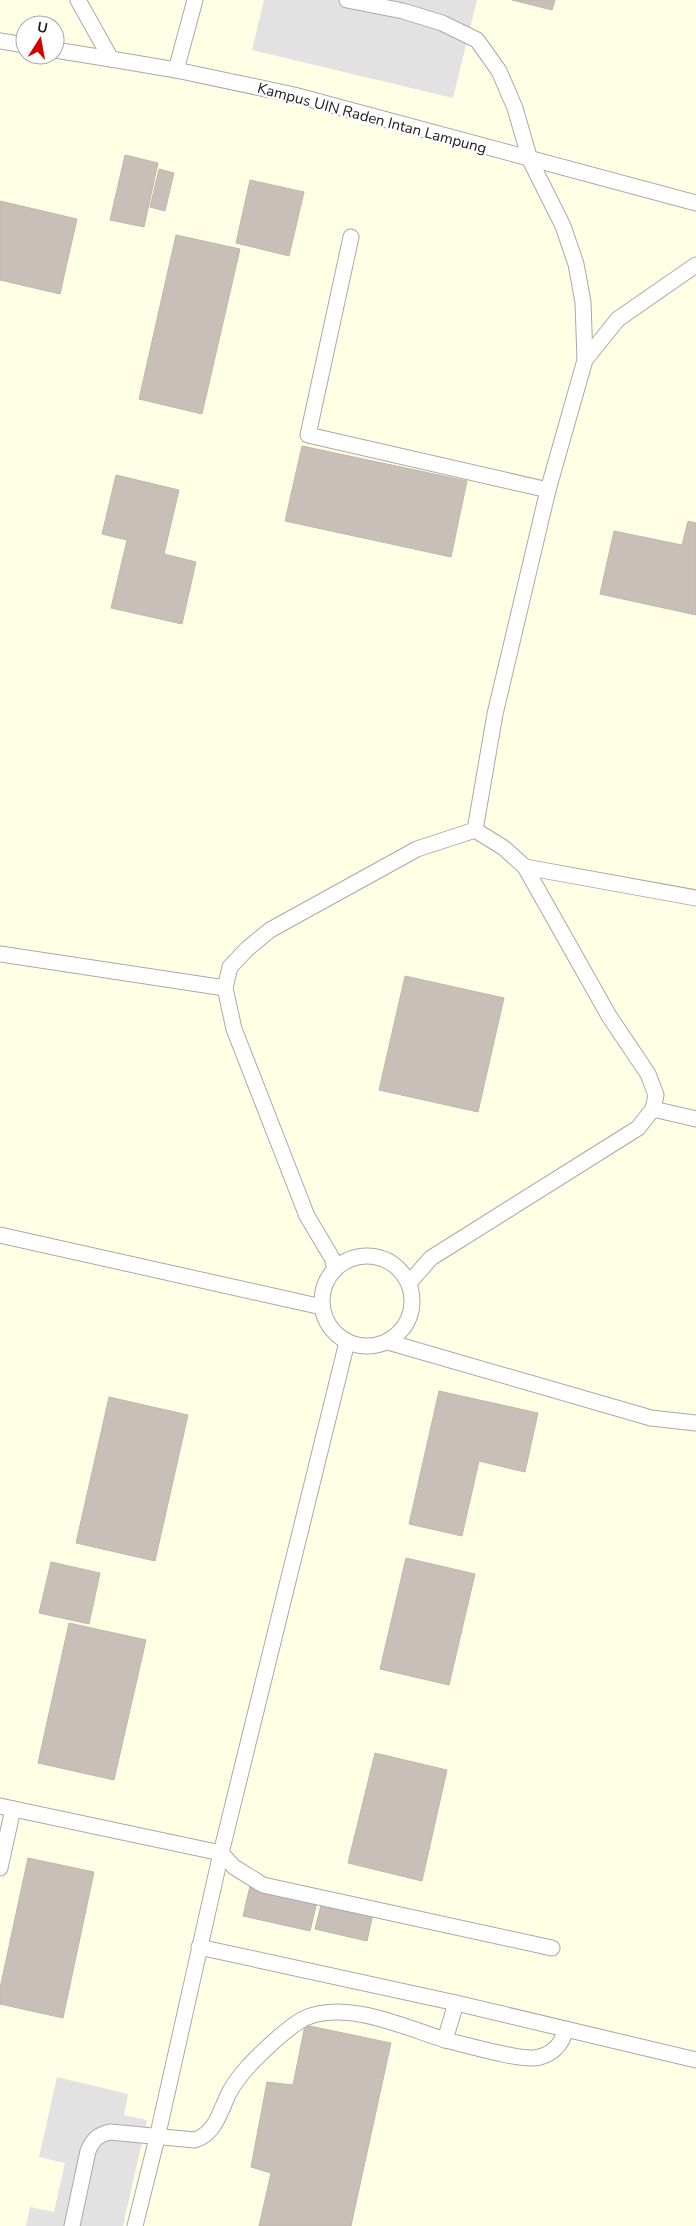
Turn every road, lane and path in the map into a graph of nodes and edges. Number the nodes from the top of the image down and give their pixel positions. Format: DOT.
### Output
graph roads {
  1 [pos="78,0"];
  2 [pos="195,0"];
  3 [pos="348,0"];
  4 [pos="0,41"];
  5 [pos="15,43"];
  6 [pos="65,52"];
  7 [pos="111,59"];
  8 [pos="176,70"];
  9 [pos="530,160"];
  10 [pos="696,203"];
  11 [pos="351,237"];
  12 [pos="696,265"];
  13 [pos="585,360"];
  14 [pos="548,490"];
  15 [pos="476,830"];
  16 [pos="525,867"];
  17 [pos="696,898"];
  18 [pos="0,954"];
  19 [pos="225,988"];
  20 [pos="653,1110"];
  21 [pos="696,1119"];
  22 [pos="0,1235"];
  23 [pos="335,1269"];
  24 [pos="409,1284"];
  25 [pos="322,1307"];
  26 [pos="347,1342"];
  27 [pos="388,1342"];
  28 [pos="696,1423"];
  29 [pos="6,1808"];
  30 [pos="221,1853"];
  31 [pos="0,1868"];
  32 [pos="199,1947"];
  33 [pos="552,1948"];
  34 [pos="456,2003"];
  35 [pos="565,2029"];
  36 [pos="445,2040"];
  37 [pos="696,2060"];
  38 [pos="157,2138"];
  39 [pos="72,2226"];
  40 [pos="135,2226"];
  1 -- 7 [label="lane"];
  2 -- 8 [label="lane"];
  3 -- 9 [label="lane"];
  4 -- 5 [label="lane"];
  6 -- 7 [label="lane, Kampus UIN Raden Intan Lampung"];
  7 -- 8 [label="lane, Kampus UIN Raden Intan Lampung"];
  8 -- 9 [label="lane, Kampus UIN Raden Intan Lampung"];
  9 -- 10 [label="lane, Kampus UIN Raden Intan Lampung"];
  9 -- 13 [label="lane"];
  11 -- 14 [label="lane"];
  12 -- 13 [label="lane"];
  13 -- 14 [label="lane"];
  14 -- 15 [label="lane"];
  15 -- 16 [label="lane"];
  15 -- 19 [label="lane"];
  16 -- 17 [label="lane"];
  16 -- 20 [label="lane"];
  18 -- 19 [label="lane"];
  19 -- 23 [label="lane"];
  20 -- 21 [label="lane"];
  20 -- 24 [label="lane"];
  22 -- 25 [label="lane"];
  23 -- 24 [label="lane"];
  23 -- 25 [label="lane"];
  24 -- 27 [label="lane"];
  25 -- 26 [label="lane"];
  26 -- 27 [label="lane"];
  26 -- 30 [label="lane"];
  27 -- 28 [label="lane"];
  29 -- 30 [label="lane"];
  29 -- 31 [label="lane"];
  30 -- 32 [label="lane"];
  30 -- 33 [label="lane"];
  32 -- 34 [label="lane"];
  32 -- 38 [label="lane"];
  34 -- 35 [label="lane"];
  34 -- 36 [label="lane"];
  35 -- 36 [label="lane"];
  35 -- 37 [label="lane"];
  36 -- 38 [label="lane"];
  38 -- 39 [label="lane"];
  38 -- 40 [label="lane"];
}
